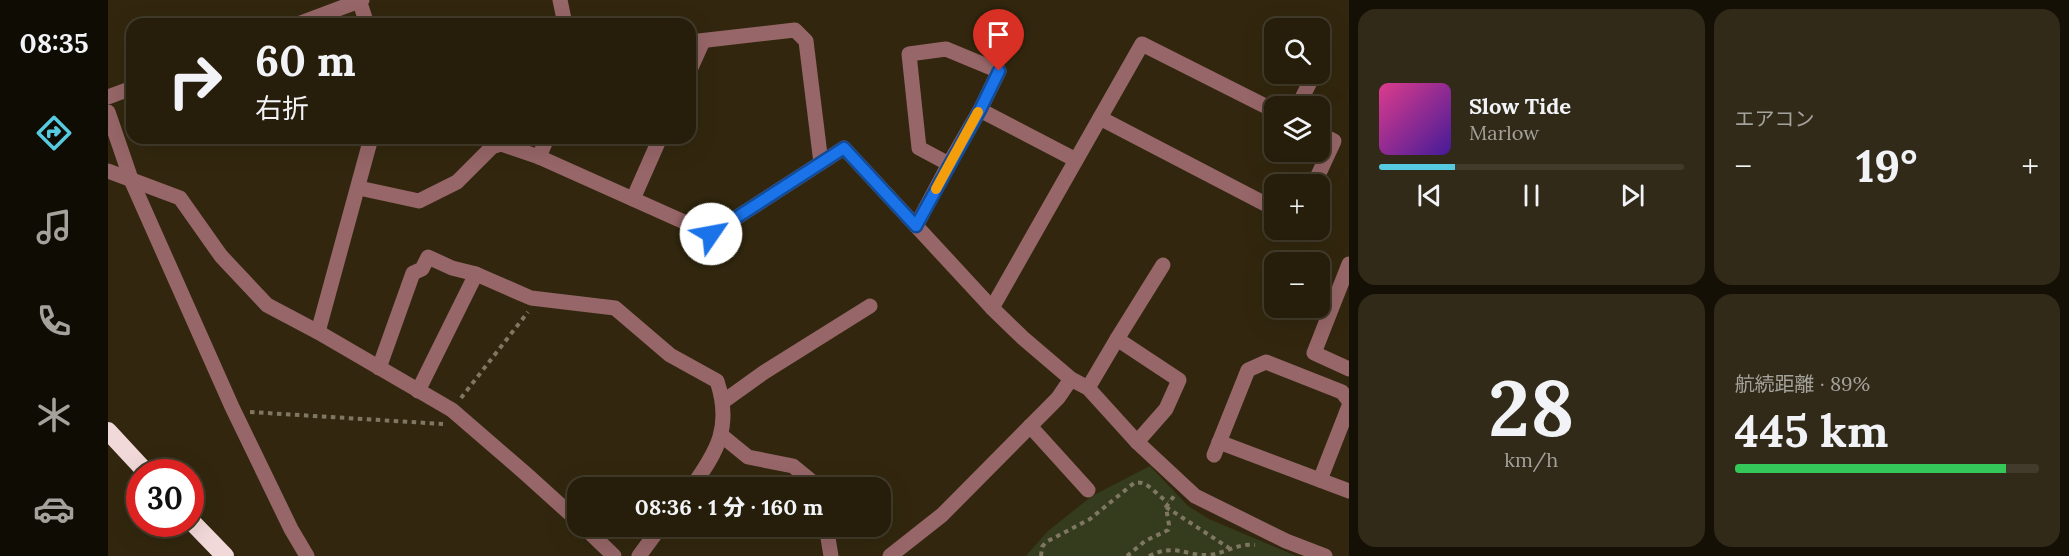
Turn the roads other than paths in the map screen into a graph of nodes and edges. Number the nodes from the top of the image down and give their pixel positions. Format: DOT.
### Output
graph roads {
  1 [pos="360,0"];
  2 [pos="560,0"];
  3 [pos="314,18"];
  4 [pos="365,18"];
  5 [pos="564,18"];
  6 [pos="696,42"];
  7 [pos="126,90"];
  8 [pos="108,97"];
  9 [pos="1264,105"];
  10 [pos="980,110"];
  11 [pos="108,112"];
  12 [pos="1100,118"];
  13 [pos="370,144"];
  14 [pos="544,144"];
  15 [pos="657,144"];
  16 [pos="539,157"];
  17 [pos="1076,160"];
  18 [pos="821,163"];
  19 [pos="949,164"];
  20 [pos="108,171"];
  21 [pos="132,182"];
  22 [pos="359,188"];
  23 [pos="633,199"];
  24 [pos="1264,203"];
  25 [pos="916,226"];
  26 [pos="1349,264"];
  27 [pos="1163,265"];
  28 [pos="476,274"];
  29 [pos="870,306"];
  30 [pos="992,308"];
  31 [pos="318,332"];
  32 [pos="1117,339"];
  33 [pos="379,368"];
  34 [pos="1349,369"];
  35 [pos="1071,379"];
  36 [pos="1088,388"];
  37 [pos="418,391"];
  38 [pos="724,401"];
  39 [pos="1349,401"];
  40 [pos="1349,406"];
  41 [pos="1030,426"];
  42 [pos="108,431"];
  43 [pos="721,435"];
  44 [pos="1137,441"];
  45 [pos="135,459"];
  46 [pos="698,477"];
  47 [pos="806,477"];
  48 [pos="1320,480"];
  49 [pos="1088,490"];
  50 [pos="1349,491"];
  51 [pos="567,511"];
  52 [pos="204,534"];
  53 [pos="594,537"];
  54 [pos="653,537"];
  55 [pos="828,537"];
  56 [pos="225,556"];
  57 [pos="307,556"];
  58 [pos="614,556"];
  59 [pos="639,556"];
  60 [pos="831,556"];
  61 [pos="890,556"];
  62 [pos="1324,556"];
  1 -- 3 [label="street"];
  1 -- 4 [label="street"];
  2 -- 5 [label="street"];
  6 -- 18 [label="street"];
  7 -- 8 [label="street"];
  9 -- 12 [label="street"];
  10 -- 17 [label="street"];
  10 -- 19 [label="street"];
  10 -- 19 [label="street"];
  11 -- 21 [label="street"];
  12 -- 17 [label="street"];
  12 -- 24 [label="street"];
  13 -- 22 [label="street"];
  14 -- 16 [label="street"];
  15 -- 23 [label="street"];
  16 -- 22 [label="street"];
  16 -- 23 [label="street"];
  17 -- 30 [label="street"];
  18 -- 23 [label="street"];
  18 -- 25 [label="street"];
  19 -- 25 [label="street"];
  20 -- 21 [label="street"];
  21 -- 31 [label="street"];
  21 -- 57 [label="street"];
  22 -- 31 [label="street"];
  25 -- 30 [label="street"];
  26 -- 34 [label="street"];
  27 -- 32 [label="street"];
  28 -- 33 [label="street"];
  28 -- 37 [label="street"];
  28 -- 38 [label="street"];
  29 -- 38 [label="street"];
  30 -- 35 [label="street"];
  31 -- 33 [label="street"];
  32 -- 36 [label="street"];
  32 -- 44 [label="street"];
  33 -- 37 [label="street"];
  35 -- 36 [label="street"];
  35 -- 41 [label="street"];
  36 -- 44 [label="street"];
  37 -- 51 [label="street"];
  38 -- 43 [label="street"];
  39 -- 48 [label="street"];
  40 -- 48 [label="street"];
  41 -- 49 [label="street"];
  41 -- 61 [label="street"];
  42 -- 45 [label="highway"];
  43 -- 46 [label="street"];
  43 -- 47 [label="street"];
  44 -- 62 [label="street"];
  48 -- 50 [label="street"];
  52 -- 56 [label="highway"];
  53 -- 58 [label="street"];
  54 -- 59 [label="street"];
  55 -- 60 [label="street"];
}
